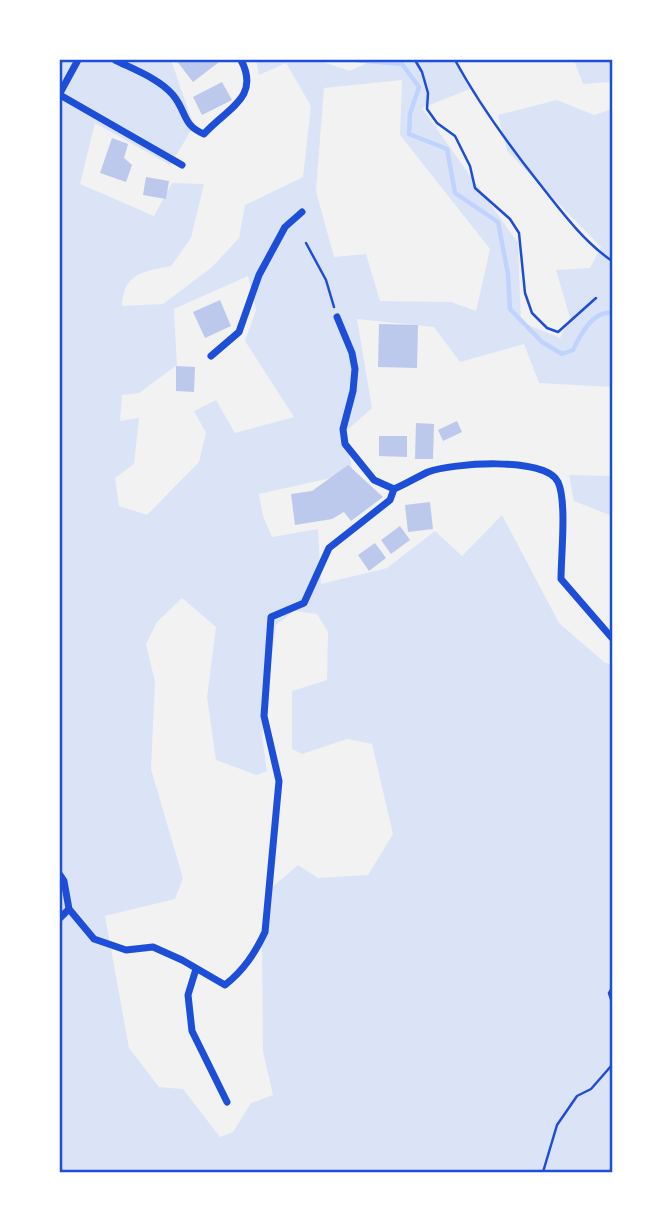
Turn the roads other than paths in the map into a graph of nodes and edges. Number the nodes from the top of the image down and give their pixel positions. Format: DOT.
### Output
graph roads {
  1 [pos="78,60"];
  2 [pos="115,60"];
  3 [pos="241,60"];
  4 [pos="60,94"];
  5 [pos="182,165"];
  6 [pos="302,212"];
  7 [pos="337,317"];
  8 [pos="211,356"];
  9 [pos="394,489"];
  10 [pos="612,638"];
  11 [pos="60,875"];
  12 [pos="69,909"];
  13 [pos="60,918"];
  14 [pos="196,970"];
  15 [pos="227,1102"];
  1 -- 4 [label="street"];
  2 -- 3 [label="street"];
  4 -- 5 [label="street"];
  6 -- 8 [label="street"];
  7 -- 9 [label="street"];
  9 -- 10 [label="street"];
  9 -- 14 [label="street"];
  11 -- 12 [label="street"];
  12 -- 13 [label="street"];
  12 -- 14 [label="street"];
  14 -- 15 [label="street"];
}
